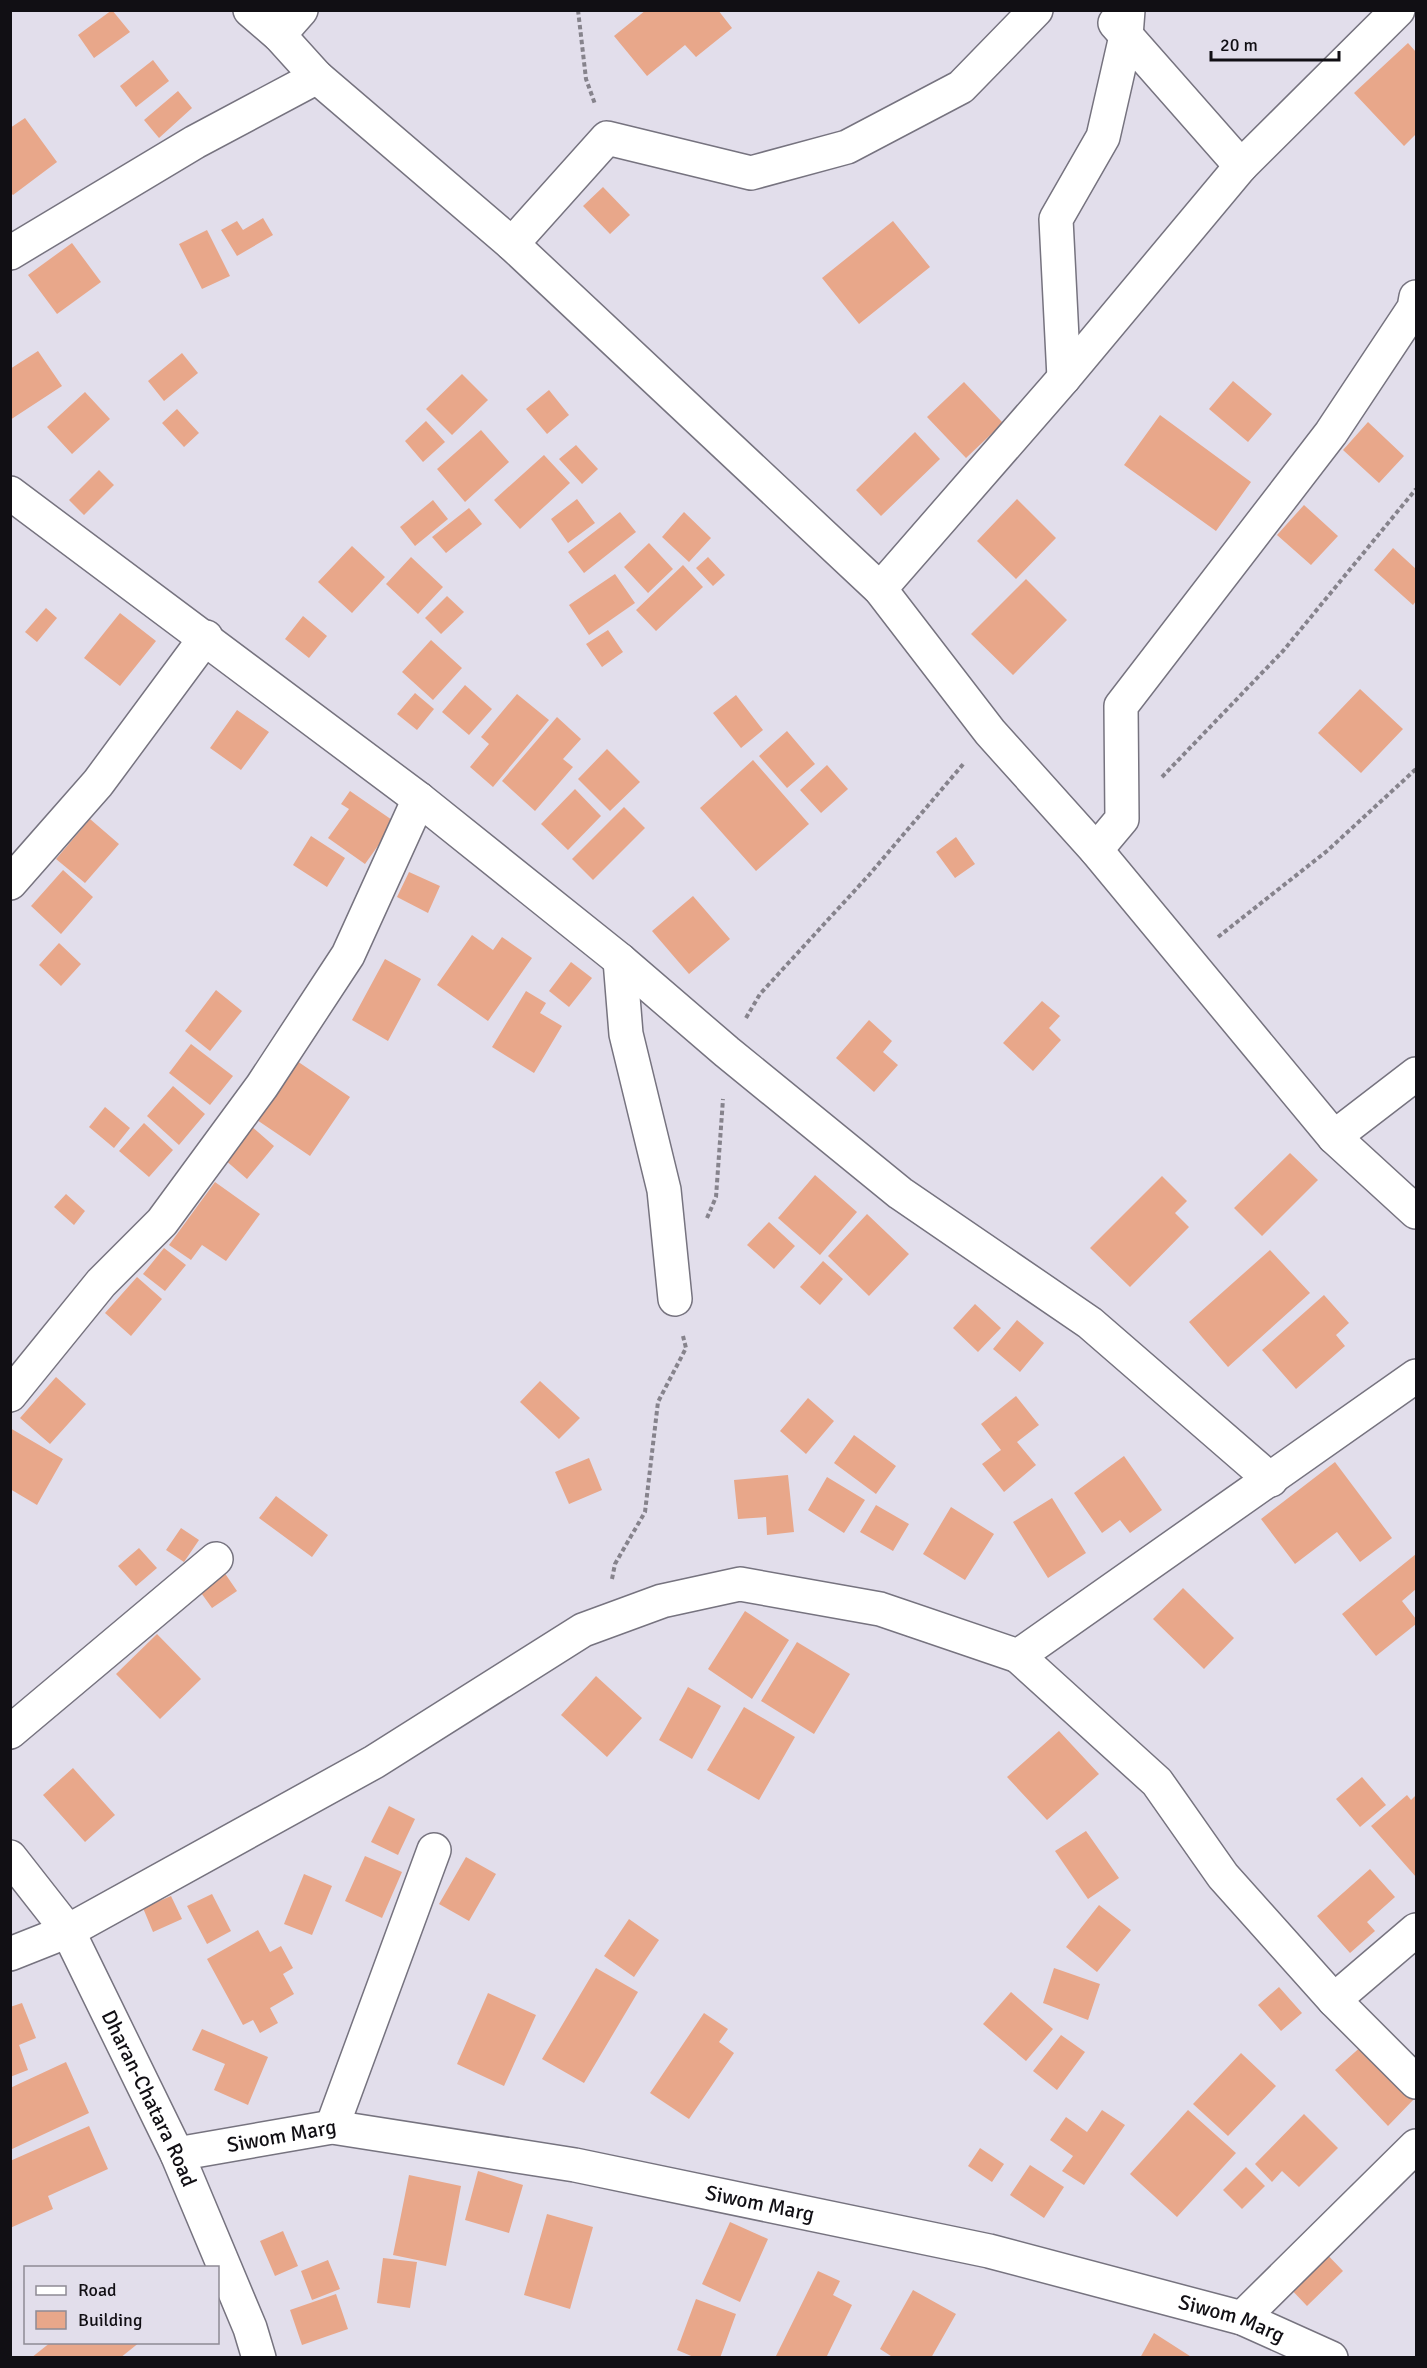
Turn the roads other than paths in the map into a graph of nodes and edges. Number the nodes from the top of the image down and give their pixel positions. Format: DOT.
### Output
graph roads {
  1 [pos="250,10"];
  2 [pos="301,10"];
  3 [pos="1036,10"];
  4 [pos="1105,10"];
  5 [pos="1398,10"];
  6 [pos="1127,23"];
  7 [pos="279,35"];
  8 [pos="317,76"];
  9 [pos="1240,166"];
  10 [pos="512,244"];
  11 [pos="10,253"];
  12 [pos="1416,305"];
  13 [pos="1064,378"];
  14 [pos="10,493"];
  15 [pos="880,589"];
  16 [pos="206,637"];
  17 [pos="420,799"];
  18 [pos="1096,850"];
  19 [pos="10,883"];
  20 [pos="620,960"];
  21 [pos="1416,1074"];
  22 [pos="1334,1137"];
  23 [pos="1416,1212"];
  24 [pos="675,1299"];
  25 [pos="1416,1376"];
  26 [pos="10,1395"];
  27 [pos="1271,1480"];
  28 [pos="216,1559"];
  29 [pos="1018,1656"];
  30 [pos="10,1732"];
  31 [pos="434,1850"];
  32 [pos="10,1857"];
  33 [pos="1416,1930"];
  34 [pos="68,1931"];
  35 [pos="10,1954"];
  36 [pos="1334,2000"];
  37 [pos="1416,2082"];
  38 [pos="332,2127"];
  39 [pos="1416,2146"];
  40 [pos="177,2154"];
  41 [pos="1242,2318"];
  42 [pos="259,2358"];
  43 [pos="1331,2358"];
  1 -- 7 [label="street"];
  2 -- 7 [label="street"];
  3 -- 10 [label="street"];
  4 -- 6 [label="street"];
  5 -- 9 [label="street"];
  6 -- 9 [label="street"];
  6 -- 13 [label="street"];
  7 -- 8 [label="street"];
  8 -- 10 [label="street"];
  8 -- 11 [label="street"];
  9 -- 13 [label="street"];
  10 -- 15 [label="street"];
  12 -- 18 [label="street"];
  13 -- 15 [label="street"];
  14 -- 16 [label="street"];
  15 -- 18 [label="street"];
  16 -- 17 [label="street"];
  16 -- 19 [label="street"];
  17 -- 20 [label="street"];
  17 -- 26 [label="street"];
  18 -- 22 [label="street"];
  20 -- 24 [label="street"];
  20 -- 27 [label="street"];
  21 -- 22 [label="street"];
  22 -- 23 [label="street"];
  25 -- 27 [label="street"];
  27 -- 29 [label="street"];
  28 -- 30 [label="street"];
  29 -- 34 [label="street"];
  29 -- 36 [label="street"];
  31 -- 38 [label="street"];
  32 -- 34 [label="street, Dharan-Chatara Road"];
  33 -- 36 [label="street"];
  34 -- 35 [label="street"];
  34 -- 40 [label="street, Dharan-Chatara Road"];
  36 -- 37 [label="street"];
  38 -- 40 [label="street, Siwom Marg"];
  38 -- 41 [label="street, Siwom Marg"];
  39 -- 41 [label="street"];
  40 -- 42 [label="street, Dharan-Chatara Road"];
  41 -- 43 [label="street, Siwom Marg"];
}
